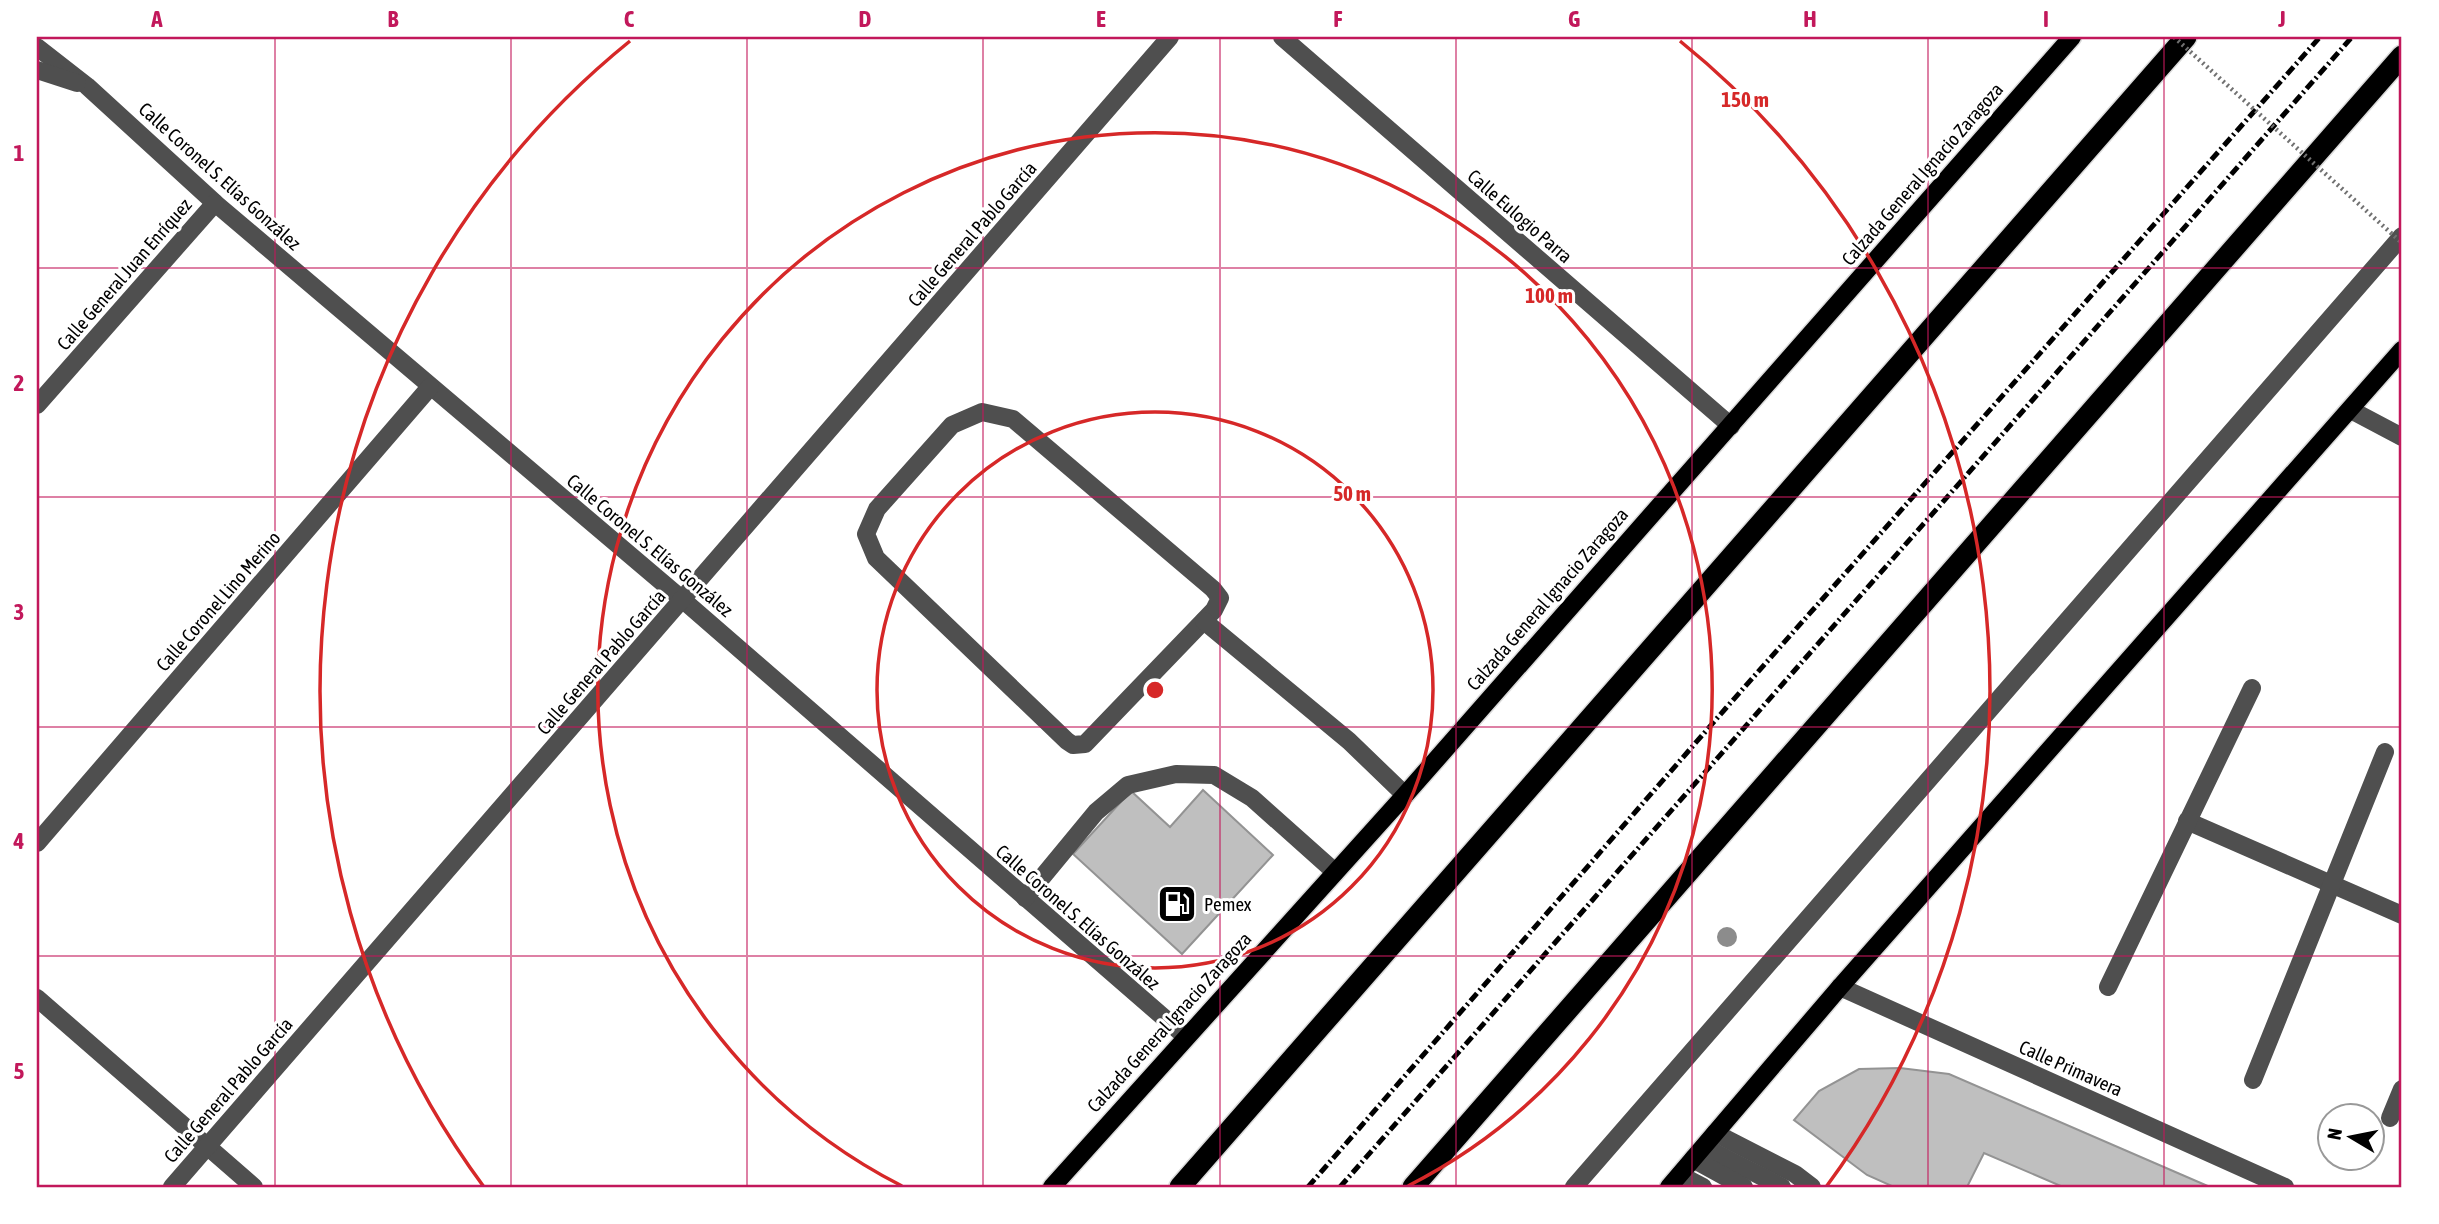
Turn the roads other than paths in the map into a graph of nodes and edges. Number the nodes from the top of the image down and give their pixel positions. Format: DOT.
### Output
graph roads {
  1 [pos="1170,37"];
  2 [pos="1282,37"];
  3 [pos="2072,37"];
  4 [pos="2186,37"];
  5 [pos="37,47"];
  6 [pos="2402,56"];
  7 [pos="37,70"];
  8 [pos="87,86"];
  9 [pos="215,202"];
  10 [pos="2402,236"];
  11 [pos="2402,350"];
  12 [pos="430,387"];
  13 [pos="37,405"];
  14 [pos="2351,410"];
  15 [pos="1731,426"];
  16 [pos="2402,437"];
  17 [pos="682,600"];
  18 [pos="1204,621"];
  19 [pos="2252,688"];
  20 [pos="2385,752"];
  21 [pos="1405,795"];
  22 [pos="2187,821"];
  23 [pos="37,843"];
  24 [pos="1335,872"];
  25 [pos="2331,883"];
  26 [pos="1025,898"];
  27 [pos="2402,915"];
  28 [pos="2108,987"];
  29 [pos="1840,988"];
  30 [pos="37,998"];
  31 [pos="1185,1037"];
  32 [pos="2253,1080"];
  33 [pos="2402,1089"];
  34 [pos="2390,1118"];
  35 [pos="208,1146"];
  36 [pos="1704,1147"];
  37 [pos="1674,1181"];
  38 [pos="172,1187"];
  39 [pos="254,1187"];
  40 [pos="1052,1187"];
  41 [pos="1180,1187"];
  42 [pos="1413,1187"];
  43 [pos="1574,1187"];
  44 [pos="1703,1187"];
  45 [pos="1744,1187"];
  46 [pos="1782,1187"];
  47 [pos="1812,1187"];
  48 [pos="2285,1187"];
  1 -- 17 [label="street, Calle General Pablo García"];
  2 -- 15 [label="street, Calle Eulogio Parra"];
  3 -- 15 [label="main road, Calzada General Ignacio Zaragoza"];
  4 -- 41 [label="highway"];
  5 -- 8 [label="street, Calle Coronel S. Elías González"];
  6 -- 42 [label="highway"];
  7 -- 8 [label="street, Calle Coronel S. Elías González"];
  8 -- 9 [label="street, Calle Coronel S. Elías González"];
  9 -- 12 [label="street, Calle Coronel S. Elías González"];
  9 -- 13 [label="street, Calle General Juan Enríquez"];
  10 -- 43 [label="street"];
  11 -- 14 [label="main road"];
  12 -- 17 [label="street, Calle Coronel S. Elías González"];
  12 -- 23 [label="street, Calle Coronel Lino Merino"];
  14 -- 16 [label="street"];
  14 -- 29 [label="main road"];
  15 -- 21 [label="main road, Calzada General Ignacio Zaragoza"];
  17 -- 26 [label="street, Calle Coronel S. Elías González"];
  17 -- 35 [label="street, Calle General Pablo García"];
  18 -- 18 [label="street"];
  18 -- 21 [label="street"];
  19 -- 22 [label="street"];
  20 -- 25 [label="street"];
  21 -- 24 [label="main road, Calzada General Ignacio Zaragoza"];
  22 -- 25 [label="street"];
  22 -- 28 [label="street"];
  24 -- 26 [label="street"];
  24 -- 31 [label="main road, Calzada General Ignacio Zaragoza"];
  25 -- 27 [label="street"];
  25 -- 32 [label="street"];
  26 -- 31 [label="street, Calle Coronel S. Elías González"];
  29 -- 36 [label="main road"];
  29 -- 48 [label="street, Calle Primavera"];
  30 -- 35 [label="street"];
  31 -- 40 [label="main road, Calzada General Ignacio Zaragoza"];
  33 -- 34 [label="street"];
  35 -- 38 [label="street, Calle General Pablo García"];
  35 -- 39 [label="street"];
  36 -- 37 [label="main road"];
  36 -- 45 [label="street"];
  36 -- 46 [label="street"];
  36 -- 47 [label="street"];
  37 -- 44 [label="street"];
}
